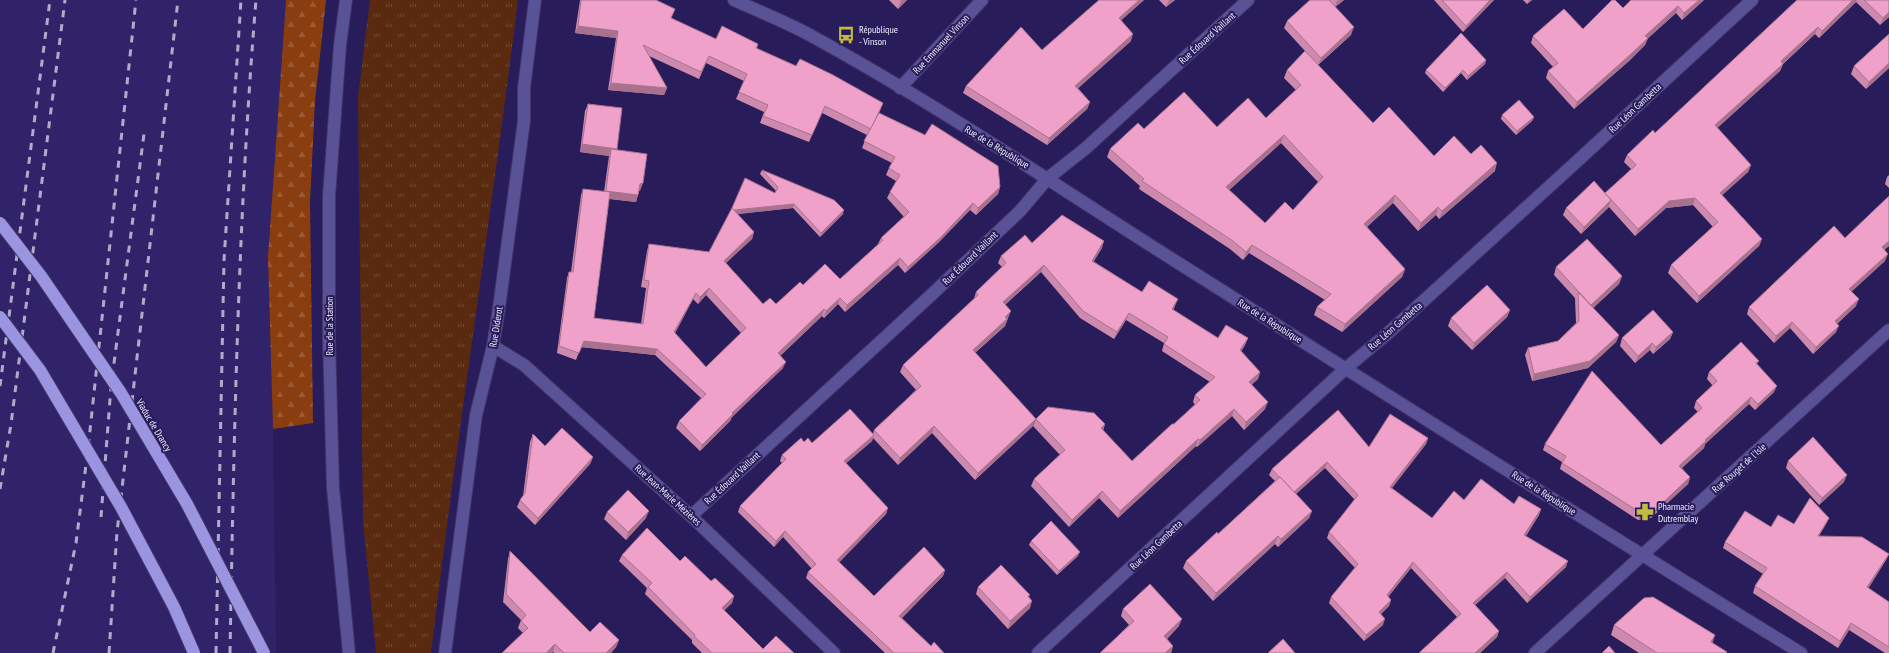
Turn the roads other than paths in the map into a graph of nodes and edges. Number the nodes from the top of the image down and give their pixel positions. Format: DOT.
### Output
graph roads {
  1 [pos="346,0"];
  2 [pos="535,0"];
  3 [pos="734,0"];
  4 [pos="982,0"];
  5 [pos="1248,0"];
  6 [pos="1752,0"];
  7 [pos="900,88"];
  8 [pos="1048,178"];
  9 [pos="0,223"];
  10 [pos="0,317"];
  11 [pos="1889,330"];
  12 [pos="494,346"];
  13 [pos="1345,369"];
  14 [pos="692,516"];
  15 [pos="1642,556"];
  16 [pos="194,653"];
  17 [pos="264,653"];
  18 [pos="349,653"];
  19 [pos="445,653"];
  20 [pos="834,653"];
  21 [pos="1038,653"];
  22 [pos="1535,653"];
  23 [pos="1801,653"];
  1 -- 18 [label="street, Rue de la Station"];
  2 -- 12 [label="street, Rue Diderot"];
  3 -- 7 [label="street, Rue de la République"];
  4 -- 7 [label="street, Rue Emmanuel Vinson"];
  5 -- 8 [label="street, Rue Édouard Vaillant"];
  6 -- 13 [label="street, Rue Léon Gambetta"];
  7 -- 8 [label="street, Rue de la République"];
  8 -- 13 [label="street, Rue de la République"];
  8 -- 14 [label="street, Rue Édouard Vaillant"];
  9 -- 17 [label="highway, Viaduc de Drancy, bridge"];
  10 -- 16 [label="highway, bridge"];
  11 -- 15 [label="street, Rue Rouget de l'Isle"];
  12 -- 14 [label="street, Rue Jean-Marie Mézières"];
  12 -- 19 [label="street, Rue Diderot"];
  13 -- 15 [label="street, Rue de la République"];
  13 -- 21 [label="street, Rue Léon Gambetta"];
  14 -- 20 [label="street, Rue Jean-Marie Mézières"];
  15 -- 22 [label="street, Rue Rouget de l'Isle"];
  15 -- 23 [label="street, Rue de la République"];
}
